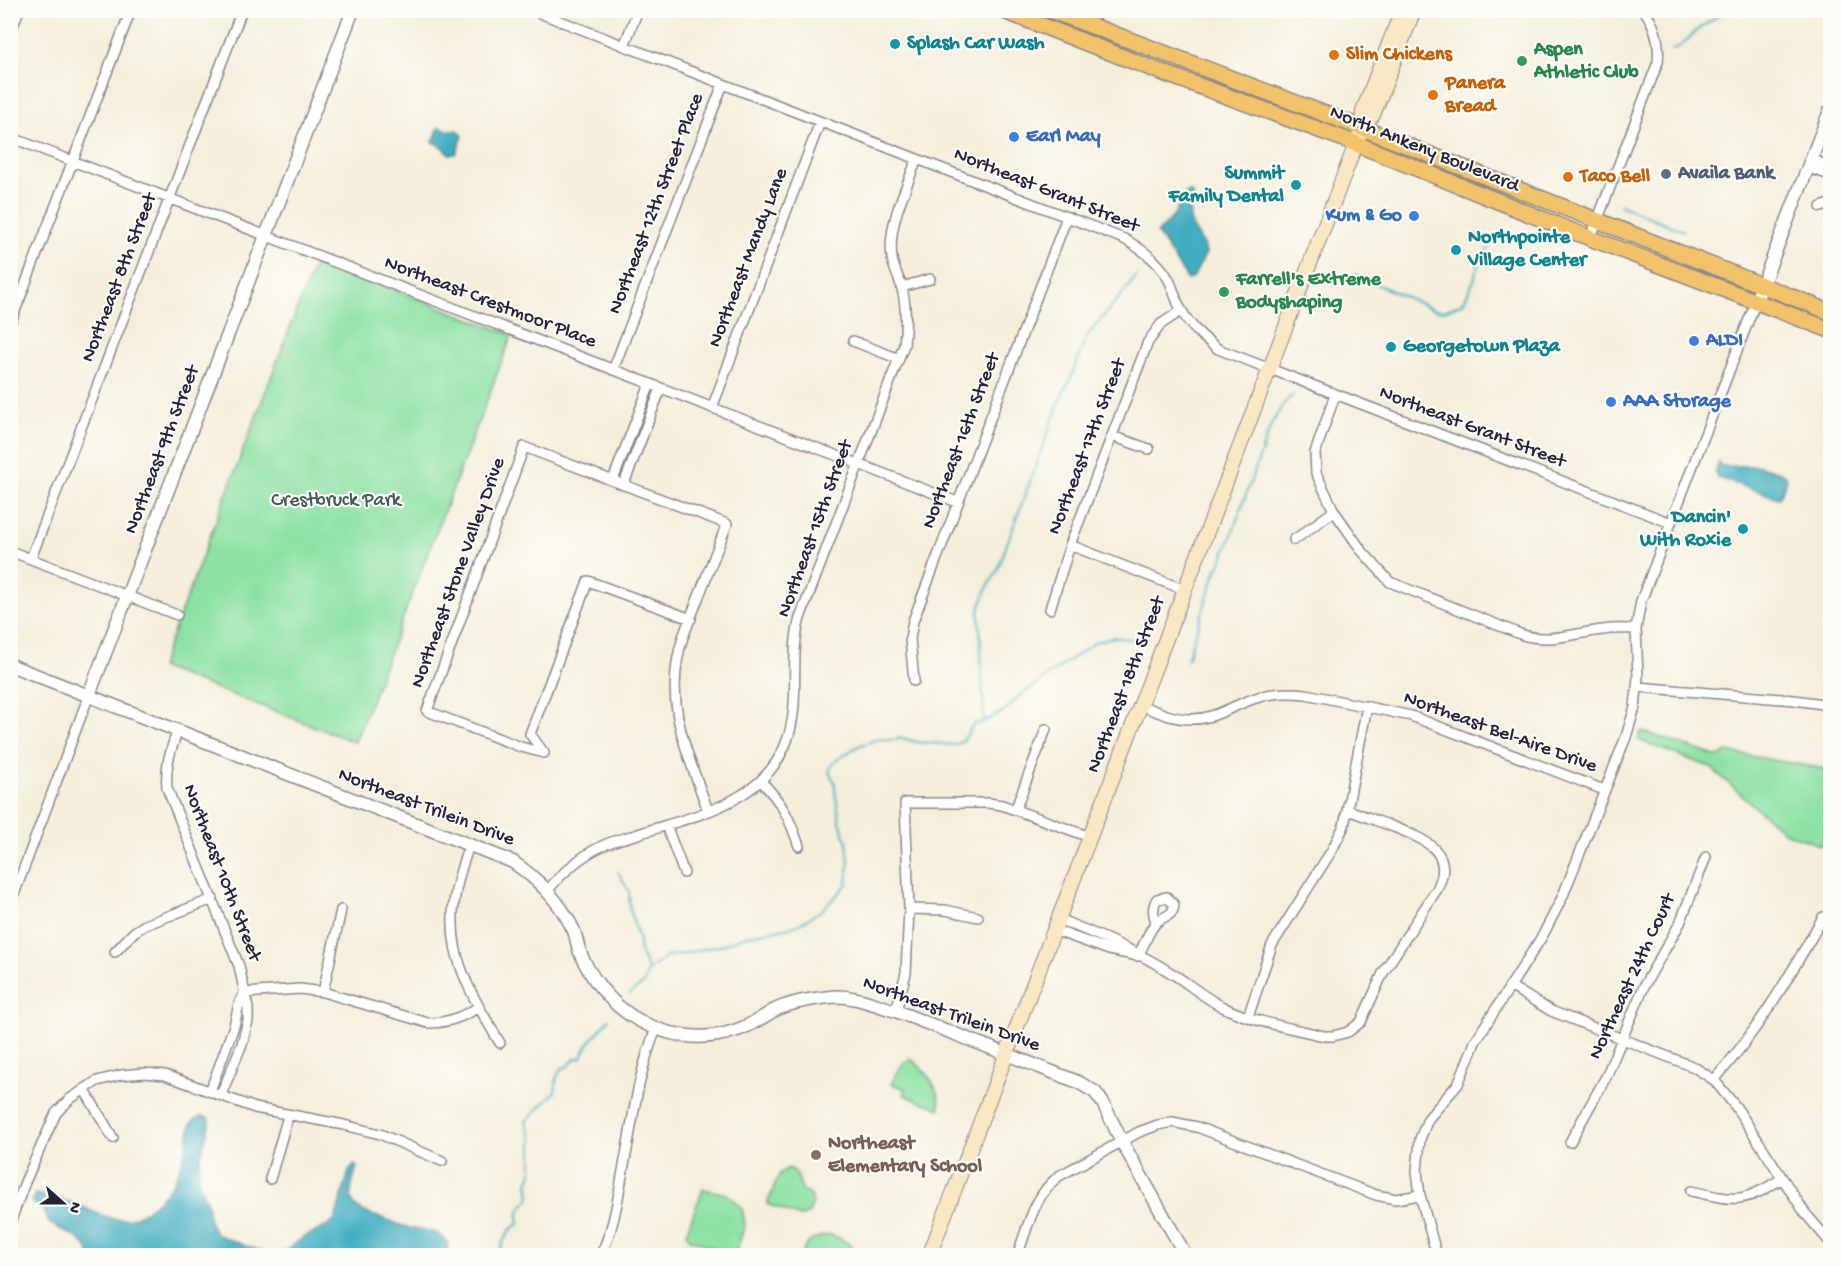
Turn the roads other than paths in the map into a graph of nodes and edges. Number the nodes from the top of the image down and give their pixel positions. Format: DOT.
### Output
graph roads {
  1 [pos="19,10"];
  2 [pos="131,10"];
  3 [pos="242,10"];
  4 [pos="353,10"];
  5 [pos="532,10"];
  6 [pos="638,10"];
  7 [pos="1002,10"];
  8 [pos="1050,10"];
  9 [pos="1402,10"];
  10 [pos="1414,10"];
  11 [pos="1644,10"];
  12 [pos="10,33"];
  13 [pos="624,46"];
  14 [pos="723,84"];
  15 [pos="1830,111"];
  16 [pos="820,122"];
  17 [pos="1362,128"];
  18 [pos="10,137"];
  19 [pos="1356,144"];
  20 [pos="917,159"];
  21 [pos="73,161"];
  22 [pos="1811,163"];
  23 [pos="1830,166"];
  24 [pos="1830,175"];
  25 [pos="170,199"];
  26 [pos="1067,218"];
  27 [pos="1598,221"];
  28 [pos="267,236"];
  29 [pos="1591,237"];
  30 [pos="930,279"];
  31 [pos="1762,285"];
  32 [pos="902,287"];
  33 [pos="1756,301"];
  34 [pos="1181,310"];
  35 [pos="1830,312"];
  36 [pos="10,324"];
  37 [pos="1830,330"];
  38 [pos="853,340"];
  39 [pos="899,359"];
  40 [pos="1269,369"];
  41 [pos="613,370"];
  42 [pos="650,384"];
  43 [pos="661,388"];
  44 [pos="1335,395"];
  45 [pos="712,408"];
  46 [pos="1112,436"];
  47 [pos="1149,449"];
  48 [pos="859,465"];
  49 [pos="613,480"];
  50 [pos="624,484"];
  51 [pos="957,502"];
  52 [pos="1334,511"];
  53 [pos="1671,523"];
  54 [pos="1294,540"];
  55 [pos="1070,545"];
  56 [pos="10,550"];
  57 [pos="31,558"];
  58 [pos="1185,590"];
  59 [pos="128,596"];
  60 [pos="1050,609"];
  61 [pos="177,615"];
  62 [pos="691,619"];
  63 [pos="1636,629"];
  64 [pos="10,665"];
  65 [pos="914,681"];
  66 [pos="1638,687"];
  67 [pos="90,696"];
  68 [pos="1140,705"];
  69 [pos="1830,705"];
  70 [pos="1367,706"];
  71 [pos="1046,729"];
  72 [pos="177,732"];
  73 [pos="530,734"];
  74 [pos="522,747"];
  75 [pos="761,781"];
  76 [pos="1604,790"];
  77 [pos="1016,808"];
  78 [pos="1348,810"];
  79 [pos="708,811"];
  80 [pos="666,825"];
  81 [pos="1090,837"];
  82 [pos="469,846"];
  83 [pos="799,846"];
  84 [pos="1706,857"];
  85 [pos="684,873"];
  86 [pos="548,890"];
  87 [pos="213,900"];
  88 [pos="10,905"];
  89 [pos="909,909"];
  90 [pos="341,910"];
  91 [pos="978,917"];
  92 [pos="1823,917"];
  93 [pos="1156,922"];
  94 [pos="1056,925"];
  95 [pos="115,952"];
  96 [pos="1138,956"];
  97 [pos="1510,986"];
  98 [pos="323,992"];
  99 [pos="244,993"];
  100 [pos="479,1007"];
  101 [pos="896,1011"];
  102 [pos="1248,1017"];
  103 [pos="656,1029"];
  104 [pos="1622,1038"];
  105 [pos="501,1043"];
  106 [pos="1006,1054"];
  107 [pos="1714,1080"];
  108 [pos="84,1089"];
  109 [pos="210,1091"];
  110 [pos="222,1095"];
  111 [pos="288,1116"];
  112 [pos="112,1138"];
  113 [pos="1122,1142"];
  114 [pos="1570,1142"];
  115 [pos="442,1161"];
  116 [pos="270,1179"];
  117 [pos="1781,1179"];
  118 [pos="1691,1191"];
  119 [pos="1420,1195"];
  120 [pos="10,1223"];
  121 [pos="1830,1242"];
  122 [pos="600,1256"];
  123 [pos="929,1256"];
  124 [pos="1017,1256"];
  125 [pos="1186,1256"];
  126 [pos="1437,1256"];
  1 -- 12 [label="street"];
  2 -- 21 [label="street"];
  3 -- 25 [label="street, Northeast 8th Street"];
  4 -- 28 [label="street, Northeast 9th Street"];
  5 -- 13 [label="street, Northeast Grant Street"];
  6 -- 13 [label="street"];
  7 -- 19 [label="main road, North Ankeny Boulevard"];
  8 -- 17 [label="main road, North Ankeny Boulevard"];
  9 -- 17 [label="main road"];
  10 -- 17 [label="main road"];
  11 -- 27 [label="street"];
  13 -- 14 [label="street, Northeast Grant Street"];
  14 -- 16 [label="street, Northeast Grant Street"];
  14 -- 41 [label="street, Northeast 12th Street Place"];
  15 -- 22 [label="street"];
  16 -- 20 [label="street, Northeast Grant Street"];
  16 -- 45 [label="street, Northeast Mandy Lane"];
  17 -- 19 [label="main road, Northeast 18th Street"];
  17 -- 27 [label="main road, North Ankeny Boulevard"];
  18 -- 21 [label="street, Northeast Crestmoor Place"];
  19 -- 29 [label="main road, North Ankeny Boulevard"];
  19 -- 40 [label="main road, Northeast 18th Street"];
  20 -- 26 [label="street, Northeast Grant Street"];
  20 -- 32 [label="street, Northeast 15th Street"];
  21 -- 25 [label="street, Northeast Crestmoor Place"];
  21 -- 36 [label="street"];
  22 -- 23 [label="street"];
  22 -- 24 [label="street"];
  22 -- 31 [label="street"];
  25 -- 28 [label="street, Northeast Crestmoor Place"];
  25 -- 57 [label="street, Northeast 8th Street"];
  26 -- 34 [label="street, Northeast Grant Street"];
  26 -- 51 [label="street, Northeast 16th Street"];
  27 -- 29 [label="street"];
  27 -- 31 [label="main road, North Ankeny Boulevard"];
  28 -- 41 [label="street, Northeast Crestmoor Place"];
  28 -- 59 [label="street, Northeast 9th Street"];
  29 -- 33 [label="main road, North Ankeny Boulevard"];
  30 -- 32 [label="street"];
  31 -- 33 [label="street"];
  31 -- 35 [label="main road, North Ankeny Boulevard"];
  32 -- 39 [label="street, Northeast 15th Street"];
  33 -- 37 [label="main road, North Ankeny Boulevard"];
  33 -- 53 [label="street"];
  34 -- 40 [label="street, Northeast Grant Street"];
  34 -- 46 [label="street, Northeast 17th Street"];
  38 -- 39 [label="street"];
  39 -- 48 [label="street, Northeast 15th Street"];
  40 -- 44 [label="street, Northeast Grant Street"];
  40 -- 58 [label="main road, Northeast 18th Street"];
  41 -- 42 [label="street, Northeast Crestmoor Place"];
  42 -- 43 [label="street, Northeast Crestmoor Place"];
  42 -- 49 [label="street"];
  43 -- 45 [label="street, Northeast Crestmoor Place"];
  43 -- 50 [label="street"];
  44 -- 52 [label="street"];
  44 -- 53 [label="street, Northeast Grant Street"];
  45 -- 48 [label="street, Northeast Crestmoor Place"];
  46 -- 47 [label="street"];
  46 -- 55 [label="street, Northeast 17th Street"];
  48 -- 51 [label="street, Northeast Crestmoor Place"];
  48 -- 75 [label="street, Northeast 15th Street"];
  49 -- 50 [label="street"];
  49 -- 74 [label="street, Northeast Stone Valley Drive"];
  50 -- 62 [label="street"];
  51 -- 65 [label="street, Northeast 16th Street"];
  52 -- 54 [label="street"];
  52 -- 63 [label="street"];
  53 -- 63 [label="street"];
  55 -- 58 [label="street"];
  55 -- 60 [label="street, Northeast 17th Street"];
  56 -- 57 [label="street"];
  57 -- 59 [label="street"];
  58 -- 68 [label="main road, Northeast 18th Street"];
  59 -- 61 [label="street"];
  59 -- 67 [label="street, Northeast 9th Street"];
  62 -- 73 [label="street"];
  62 -- 79 [label="street"];
  63 -- 66 [label="street"];
  64 -- 67 [label="street, Northeast Trilein Drive"];
  66 -- 69 [label="street"];
  66 -- 76 [label="street"];
  67 -- 72 [label="street, Northeast Trilein Drive"];
  67 -- 88 [label="street, Northeast 9th Street"];
  68 -- 70 [label="street, Northeast Bel-Aire Drive"];
  68 -- 81 [label="main road, Northeast 18th Street"];
  70 -- 76 [label="street, Northeast Bel-Aire Drive"];
  70 -- 78 [label="street"];
  71 -- 77 [label="street"];
  72 -- 82 [label="street, Northeast Trilein Drive"];
  72 -- 87 [label="street, Northeast 10th Street"];
  73 -- 74 [label="street"];
  73 -- 74 [label="street"];
  75 -- 79 [label="street, Northeast 15th Street"];
  75 -- 83 [label="street"];
  76 -- 97 [label="street"];
  77 -- 81 [label="street"];
  77 -- 89 [label="street"];
  78 -- 102 [label="street"];
  78 -- 102 [label="street"];
  79 -- 80 [label="street, Northeast 15th Street"];
  80 -- 85 [label="street"];
  80 -- 86 [label="street, Northeast 15th Street"];
  81 -- 94 [label="main road, Northeast 18th Street"];
  82 -- 86 [label="street, Northeast Trilein Drive"];
  82 -- 100 [label="street"];
  84 -- 104 [label="street, Northeast 24th Court"];
  86 -- 103 [label="street, Northeast Trilein Drive"];
  87 -- 95 [label="street"];
  87 -- 99 [label="street, Northeast 10th Street"];
  89 -- 91 [label="street"];
  89 -- 101 [label="street"];
  90 -- 98 [label="street"];
  92 -- 107 [label="street"];
  93 -- 96 [label="street"];
  94 -- 96 [label="street"];
  94 -- 106 [label="main road, Northeast 18th Street"];
  96 -- 102 [label="street"];
  97 -- 104 [label="street"];
  97 -- 119 [label="street"];
  98 -- 99 [label="street"];
  98 -- 100 [label="street"];
  99 -- 109 [label="street, Northeast 10th Street"];
  99 -- 110 [label="street, Northeast 10th Street"];
  100 -- 105 [label="street"];
  101 -- 103 [label="street, Northeast Trilein Drive"];
  101 -- 106 [label="street, Northeast Trilein Drive"];
  103 -- 122 [label="street"];
  104 -- 107 [label="street"];
  104 -- 114 [label="street, Northeast 24th Court"];
  106 -- 113 [label="street, Northeast Trilein Drive"];
  106 -- 123 [label="main road, Northeast 18th Street"];
  107 -- 117 [label="street"];
  108 -- 109 [label="street"];
  108 -- 112 [label="street"];
  108 -- 120 [label="street"];
  109 -- 110 [label="street"];
  110 -- 111 [label="street"];
  111 -- 115 [label="street"];
  111 -- 116 [label="street"];
  113 -- 119 [label="street"];
  113 -- 124 [label="street"];
  113 -- 125 [label="street, Northeast Trilein Drive"];
  117 -- 118 [label="street"];
  117 -- 121 [label="street"];
  119 -- 126 [label="street"];
}
